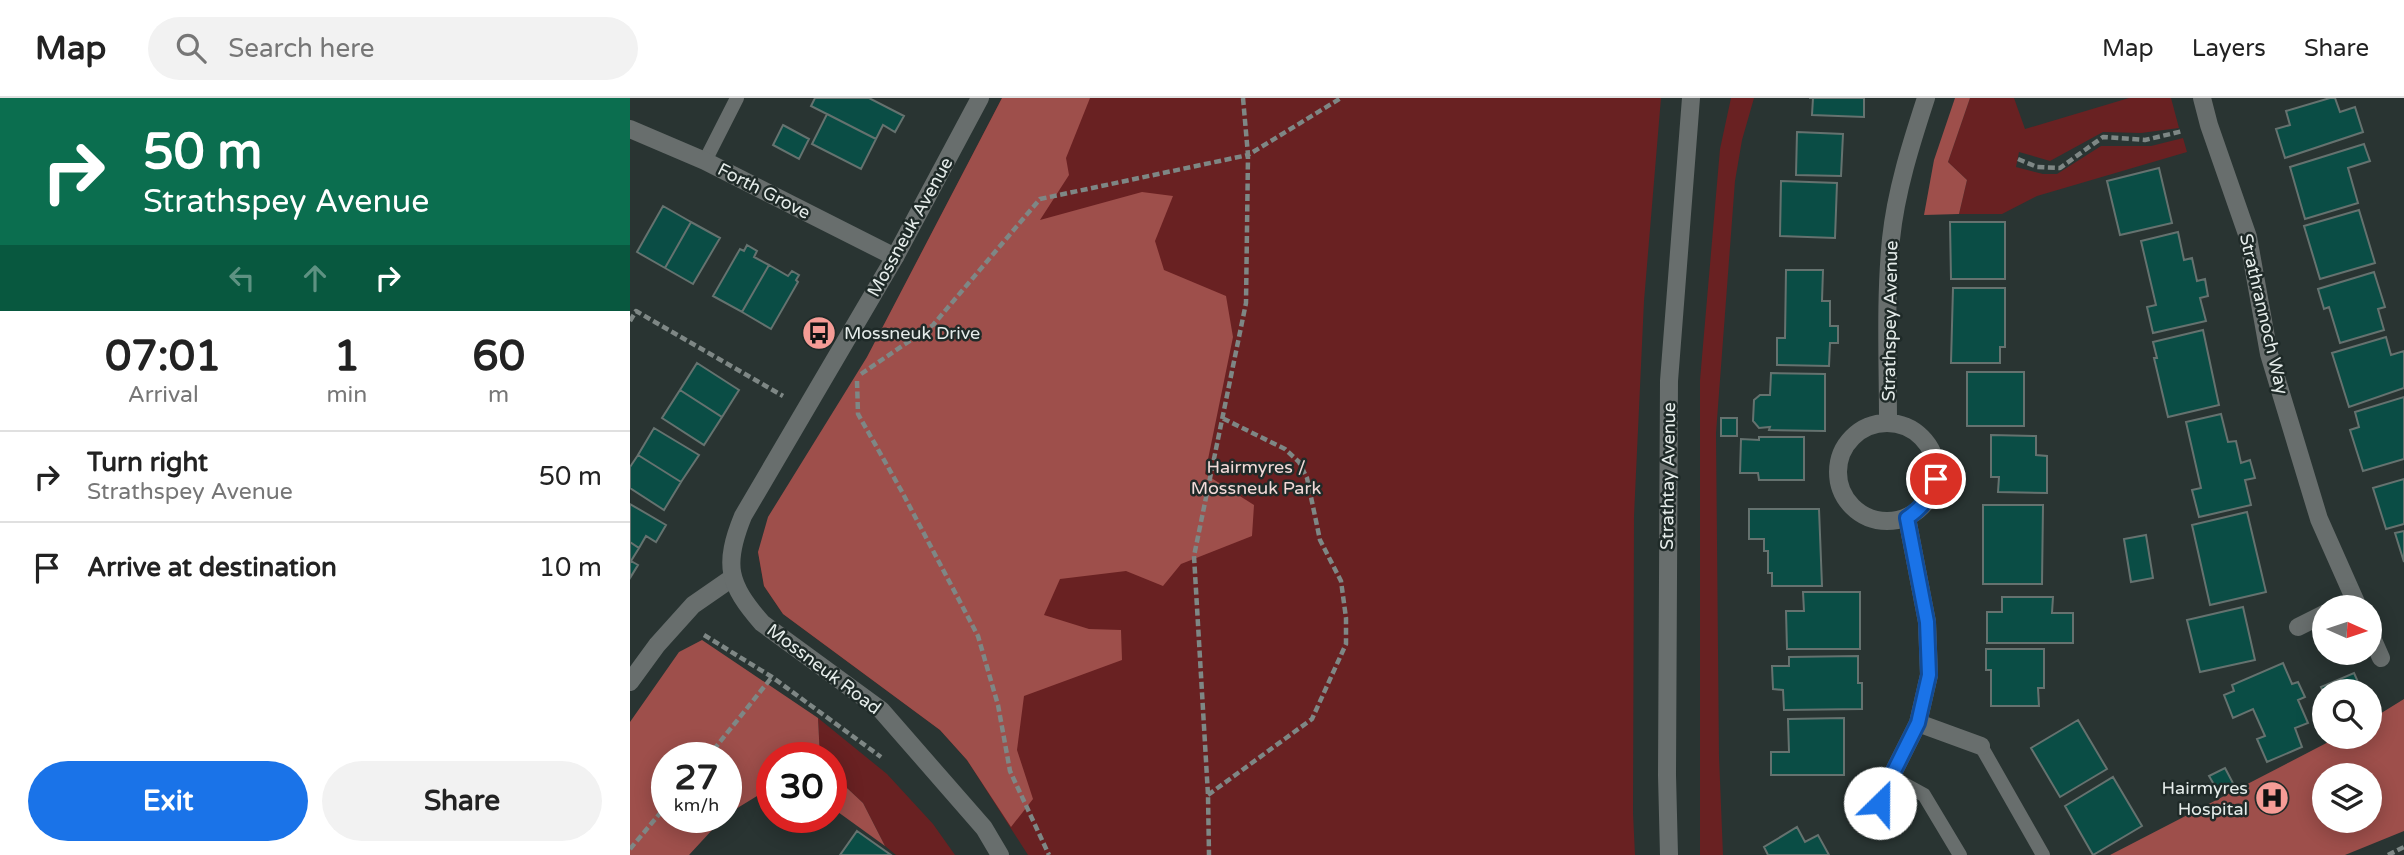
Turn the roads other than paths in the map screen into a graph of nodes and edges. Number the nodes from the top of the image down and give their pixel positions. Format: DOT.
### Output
graph roads {
  1 [pos="737,98"];
  2 [pos="980,98"];
  3 [pos="1691,98"];
  4 [pos="1926,98"];
  5 [pos="2202,98"];
  6 [pos="630,129"];
  7 [pos="705,161"];
  8 [pos="895,257"];
  9 [pos="1888,422"];
  10 [pos="1907,518"];
  11 [pos="732,579"];
  12 [pos="2347,595"];
  13 [pos="2312,620"];
  14 [pos="2298,626"];
  15 [pos="630,682"];
  16 [pos="1918,723"];
  17 [pos="1981,746"];
  18 [pos="1891,777"];
  19 [pos="1880,803"];
  20 [pos="1000,855"];
  21 [pos="1669,855"];
  22 [pos="1960,855"];
  23 [pos="2043,855"];
  1 -- 7 [label="lane"];
  2 -- 8 [label="street, Mossneuk Avenue"];
  3 -- 21 [label="street, Strathtay Avenue"];
  4 -- 9 [label="street, Strathspey Avenue"];
  5 -- 12 [label="street, Strathrannoch Way"];
  6 -- 7 [label="street, Forth Grove"];
  7 -- 8 [label="street, Forth Grove"];
  8 -- 11 [label="street, Mossneuk Avenue"];
  9 -- 10 [label="street, Strathspey Avenue"];
  9 -- 10 [label="street, Strathspey Avenue"];
  10 -- 16 [label="street"];
  11 -- 15 [label="street"];
  11 -- 20 [label="street, Mossneuk Road"];
  13 -- 14 [label="street"];
  16 -- 17 [label="street"];
  16 -- 18 [label="street"];
  17 -- 23 [label="lane"];
  18 -- 19 [label="street"];
  18 -- 22 [label="lane"];
}
